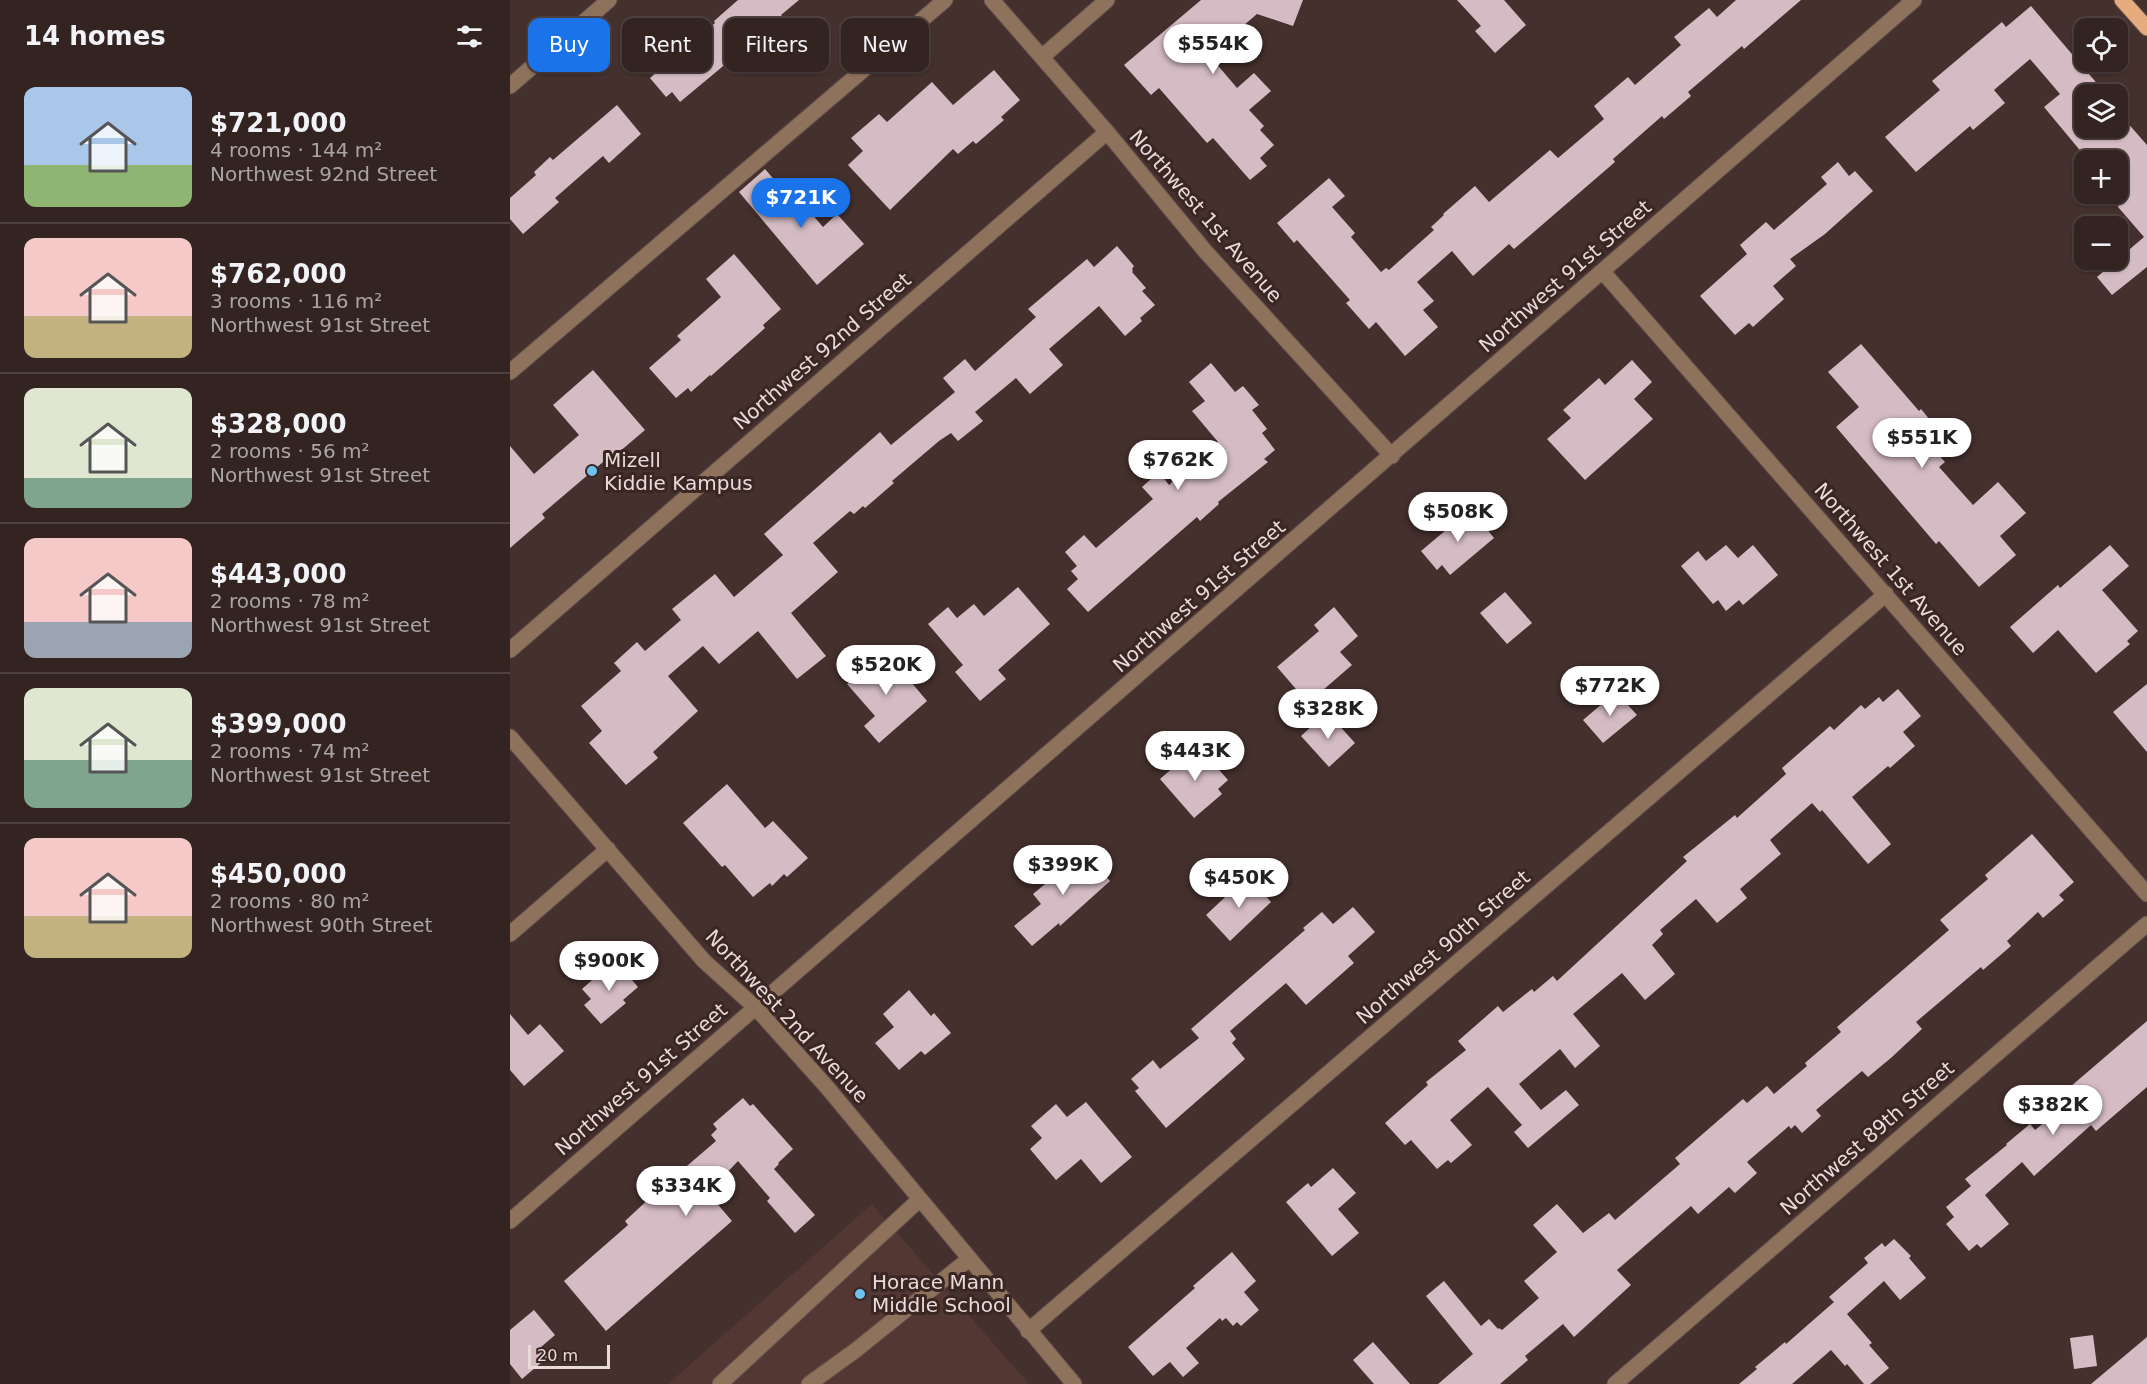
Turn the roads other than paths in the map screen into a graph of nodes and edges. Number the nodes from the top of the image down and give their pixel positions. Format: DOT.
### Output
graph roads {
  1 [pos="609,0"];
  2 [pos="945,0"];
  3 [pos="992,0"];
  4 [pos="1107,0"];
  5 [pos="1914,0"];
  6 [pos="2122,0"];
  7 [pos="2147,28"];
  8 [pos="1042,57"];
  9 [pos="510,86"];
  10 [pos="1107,132"];
  11 [pos="1603,272"];
  12 [pos="510,372"];
  13 [pos="1392,456"];
  14 [pos="1886,594"];
  15 [pos="510,650"];
  16 [pos="510,737"];
  17 [pos="608,849"];
  18 [pos="2147,894"];
  19 [pos="2147,924"];
  20 [pos="510,934"];
  21 [pos="756,1008"];
  22 [pos="920,1199"];
  23 [pos="510,1221"];
  24 [pos="969,1259"];
  25 [pos="1028,1331"];
  26 [pos="720,1384"];
  27 [pos="809,1384"];
  28 [pos="1074,1384"];
  29 [pos="1615,1384"];
  1 -- 9 [label="street"];
  2 -- 12 [label="street"];
  3 -- 8 [label="street, Northwest 1st Avenue"];
  4 -- 8 [label="street"];
  5 -- 11 [label="street, Northwest 91st Street"];
  6 -- 7 [label="main road"];
  8 -- 10 [label="street, Northwest 1st Avenue"];
  10 -- 13 [label="street, Northwest 1st Avenue"];
  10 -- 15 [label="street, Northwest 92nd Street"];
  11 -- 13 [label="street, Northwest 91st Street"];
  11 -- 14 [label="street, Northwest 1st Avenue"];
  13 -- 21 [label="street, Northwest 91st Street"];
  14 -- 18 [label="street, Northwest 1st Avenue"];
  14 -- 25 [label="street, Northwest 90th Street"];
  16 -- 17 [label="street, Northwest 2nd Avenue"];
  17 -- 20 [label="street"];
  17 -- 21 [label="street, Northwest 2nd Avenue"];
  19 -- 29 [label="street, Northwest 89th Street"];
  21 -- 22 [label="street, Northwest 2nd Avenue"];
  21 -- 23 [label="street, Northwest 91st Street"];
  22 -- 24 [label="street, Northwest 2nd Avenue"];
  22 -- 26 [label="street"];
  24 -- 25 [label="street, Northwest 2nd Avenue"];
  24 -- 27 [label="street"];
  25 -- 28 [label="street, Northwest 2nd Avenue"];
}
